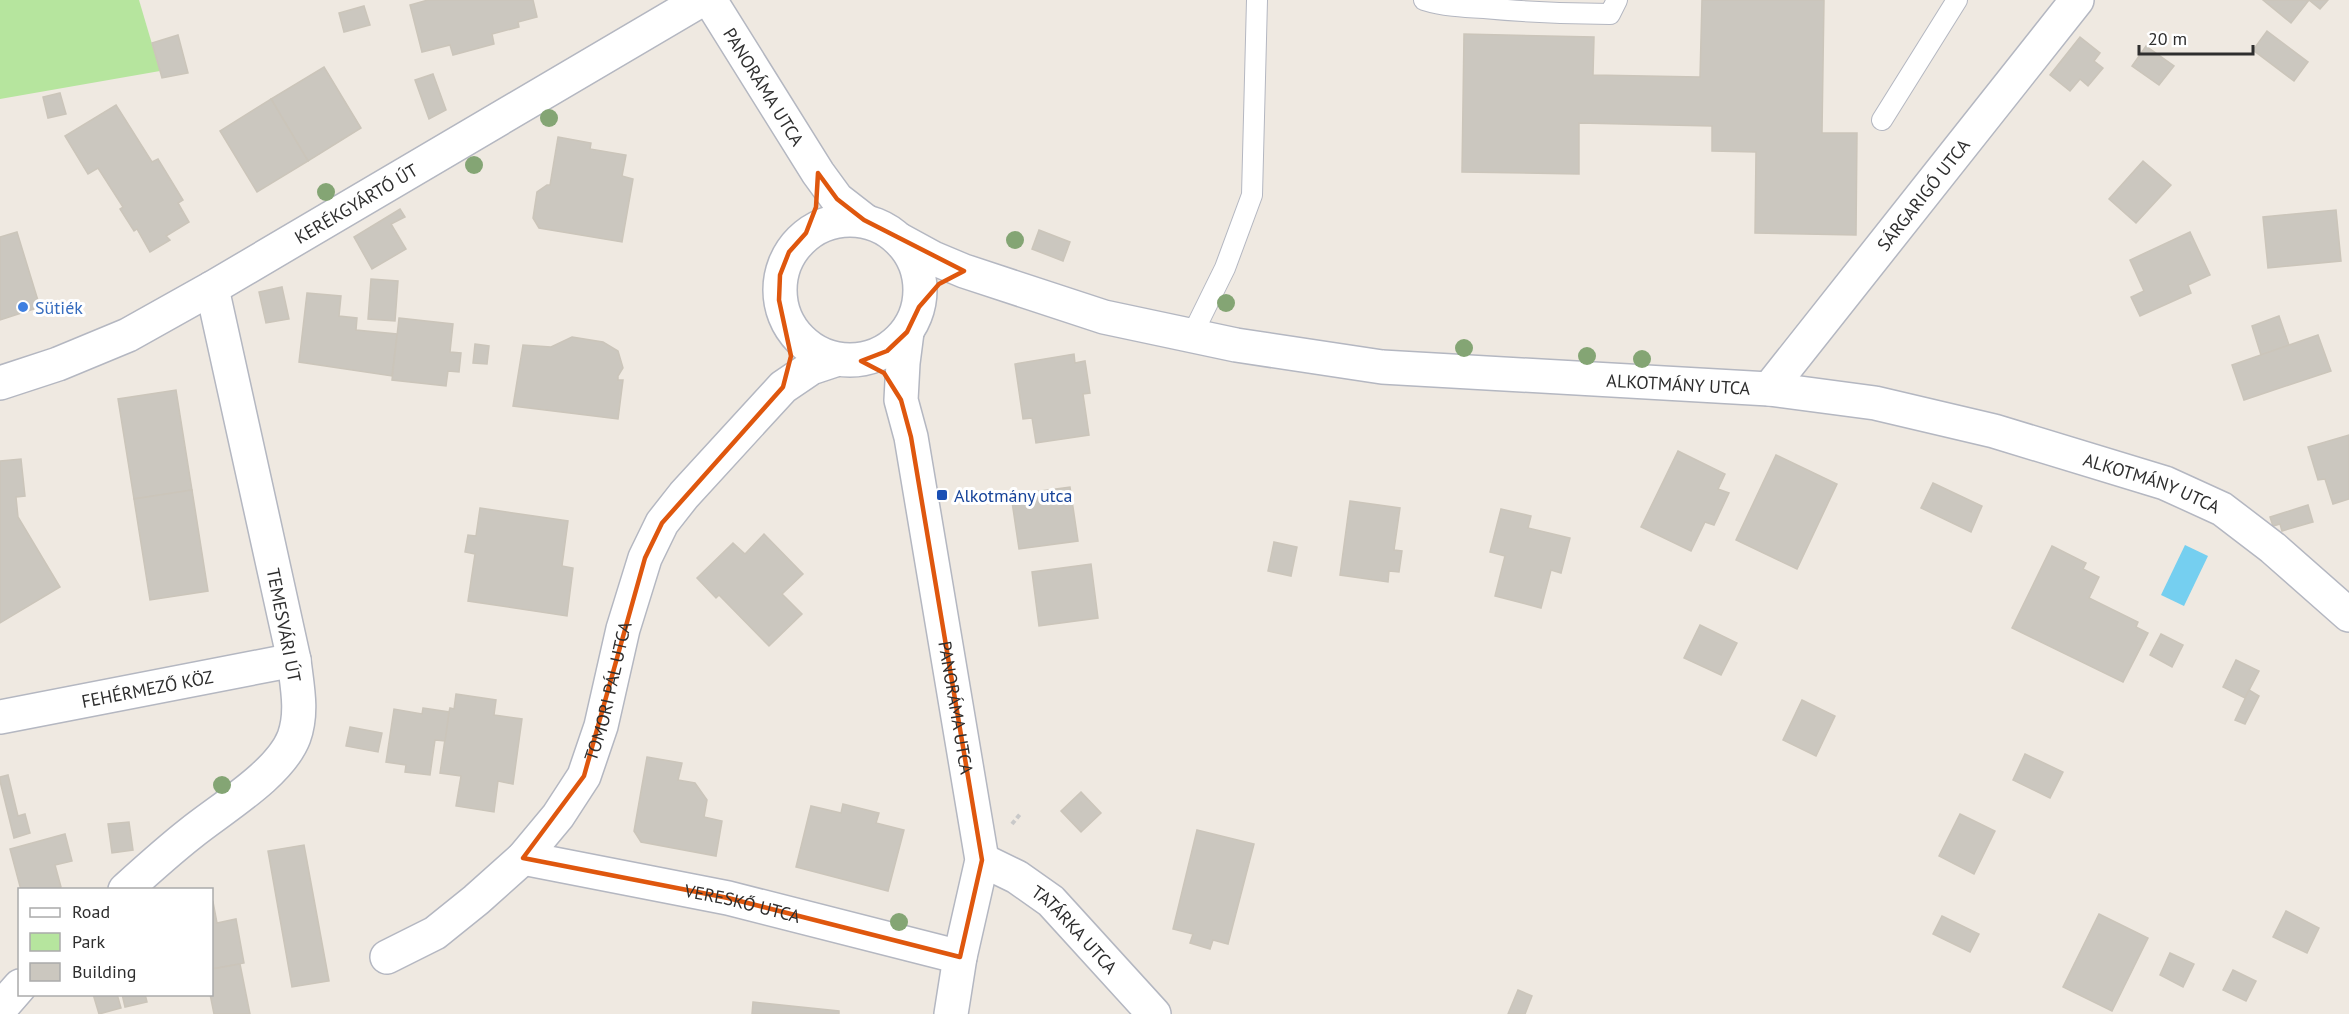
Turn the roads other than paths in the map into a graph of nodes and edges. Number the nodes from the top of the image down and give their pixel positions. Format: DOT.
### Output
graph roads {
  1 [pos="702,0"];
  2 [pos="710,0"];
  3 [pos="1257,0"];
  4 [pos="1424,0"];
  5 [pos="1617,0"];
  6 [pos="1957,0"];
  7 [pos="2077,0"];
  8 [pos="1882,120"];
  9 [pos="818,172"];
  10 [pos="864,220"];
  11 [pos="806,233"];
  12 [pos="900,240"];
  13 [pos="964,271"];
  14 [pos="212,288"];
  15 [pos="913,320"];
  16 [pos="787,324"];
  17 [pos="1191,336"];
  18 [pos="848,360"];
  19 [pos="0,383"];
  20 [pos="783,387"];
  21 [pos="1769,389"];
  22 [pos="901,400"];
  23 [pos="2349,615"];
  24 [pos="294,660"];
  25 [pos="0,717"];
  26 [pos="523,858"];
  27 [pos="982,860"];
  28 [pos="126,888"];
  29 [pos="387,957"];
  30 [pos="960,957"];
  31 [pos="18,988"];
  32 [pos="0,1009"];
  33 [pos="951,1014"];
  34 [pos="1154,1014"];
  1 -- 14 [label="street, KERÉKGYÁRTÓ ÚT"];
  2 -- 9 [label="street, PANORÁMA UTCA"];
  3 -- 17 [label="lane"];
  4 -- 5 [label="lane"];
  6 -- 8 [label="lane"];
  7 -- 21 [label="street, SÁRGARIGÓ UTCA"];
  9 -- 10 [label="street, PANORÁMA UTCA"];
  9 -- 11 [label="street"];
  10 -- 11 [label="street"];
  10 -- 12 [label="street"];
  11 -- 16 [label="street"];
  12 -- 13 [label="street, ALKOTMÁNY UTCA"];
  12 -- 15 [label="street"];
  13 -- 15 [label="street"];
  13 -- 17 [label="street, ALKOTMÁNY UTCA"];
  14 -- 19 [label="street, KERÉKGYÁRTÓ ÚT"];
  14 -- 24 [label="street, TEMESVÁRI ÚT"];
  15 -- 18 [label="street"];
  15 -- 22 [label="street, PANORÁMA UTCA"];
  16 -- 18 [label="street"];
  16 -- 20 [label="street, TOMORI PÁL UTCA"];
  17 -- 21 [label="street, ALKOTMÁNY UTCA"];
  18 -- 20 [label="street, TOMORI PÁL UTCA"];
  18 -- 22 [label="street, PANORÁMA UTCA"];
  20 -- 26 [label="street, TOMORI PÁL UTCA"];
  21 -- 23 [label="street, ALKOTMÁNY UTCA"];
  22 -- 27 [label="street, PANORÁMA UTCA"];
  24 -- 25 [label="street, FEHÉRMEZŐ KÖZ"];
  24 -- 28 [label="street, TEMESVÁRI ÚT"];
  26 -- 29 [label="street, TOMORI PÁL UTCA"];
  26 -- 30 [label="street, VERESKŐ UTCA"];
  27 -- 30 [label="street, PANORÁMA UTCA"];
  27 -- 34 [label="street, TATÁRKA UTCA"];
  30 -- 33 [label="street, PANORÁMA UTCA"];
  31 -- 32 [label="street"];
}
